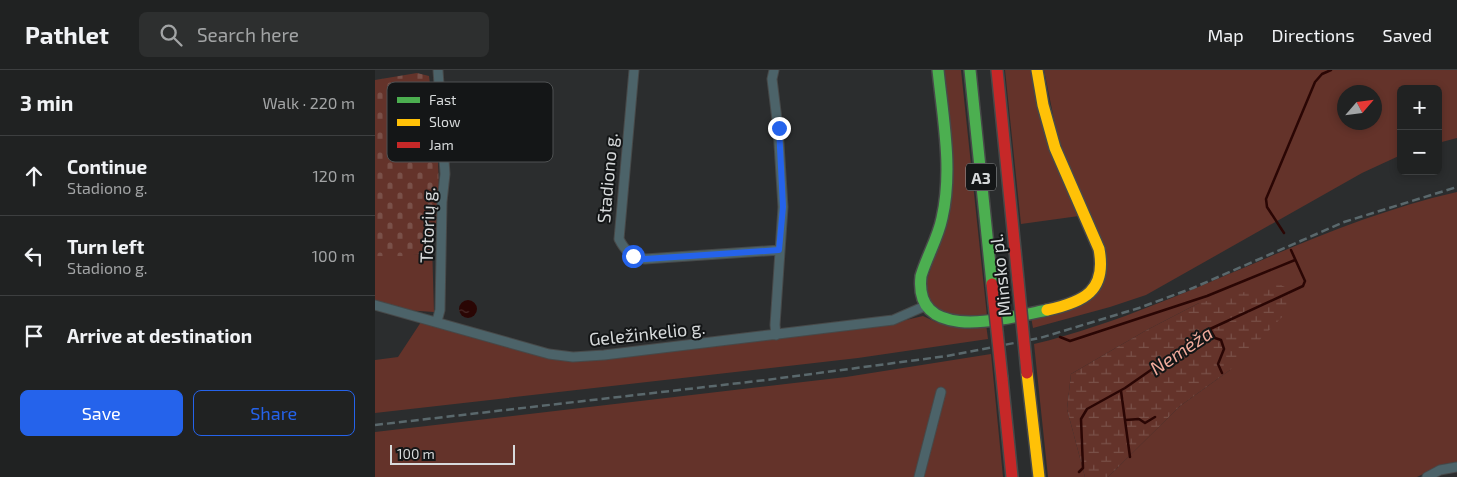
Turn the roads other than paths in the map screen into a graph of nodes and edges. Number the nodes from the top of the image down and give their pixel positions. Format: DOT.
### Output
graph roads {
  1 [pos="634,70"];
  2 [pos="774,70"];
  3 [pos="938,70"];
  4 [pos="970,70"];
  5 [pos="997,70"];
  6 [pos="1037,70"];
  7 [pos="444,162"];
  8 [pos="779,250"];
  9 [pos="375,305"];
  10 [pos="925,306"];
  11 [pos="437,321"];
  12 [pos="776,335"];
  13 [pos="941,392"];
  14 [pos="1457,467"];
  15 [pos="919,477"];
  16 [pos="1012,477"];
  17 [pos="1039,477"];
  18 [pos="1427,477"];
  1 -- 8 [label="street, Stadiono g."];
  2 -- 8 [label="street"];
  3 -- 10 [label="highway"];
  4 -- 16 [label="highway, Minsko pl. / A3, bridge"];
  5 -- 17 [label="highway, Minsko pl. / A3, bridge"];
  6 -- 10 [label="highway"];
  7 -- 11 [label="street, Totorių g."];
  8 -- 12 [label="street"];
  9 -- 11 [label="street, Geležinkelio g."];
  10 -- 12 [label="street, Geležinkelio g."];
  11 -- 12 [label="street, Geležinkelio g."];
  13 -- 15 [label="street"];
  14 -- 18 [label="street"];
}
